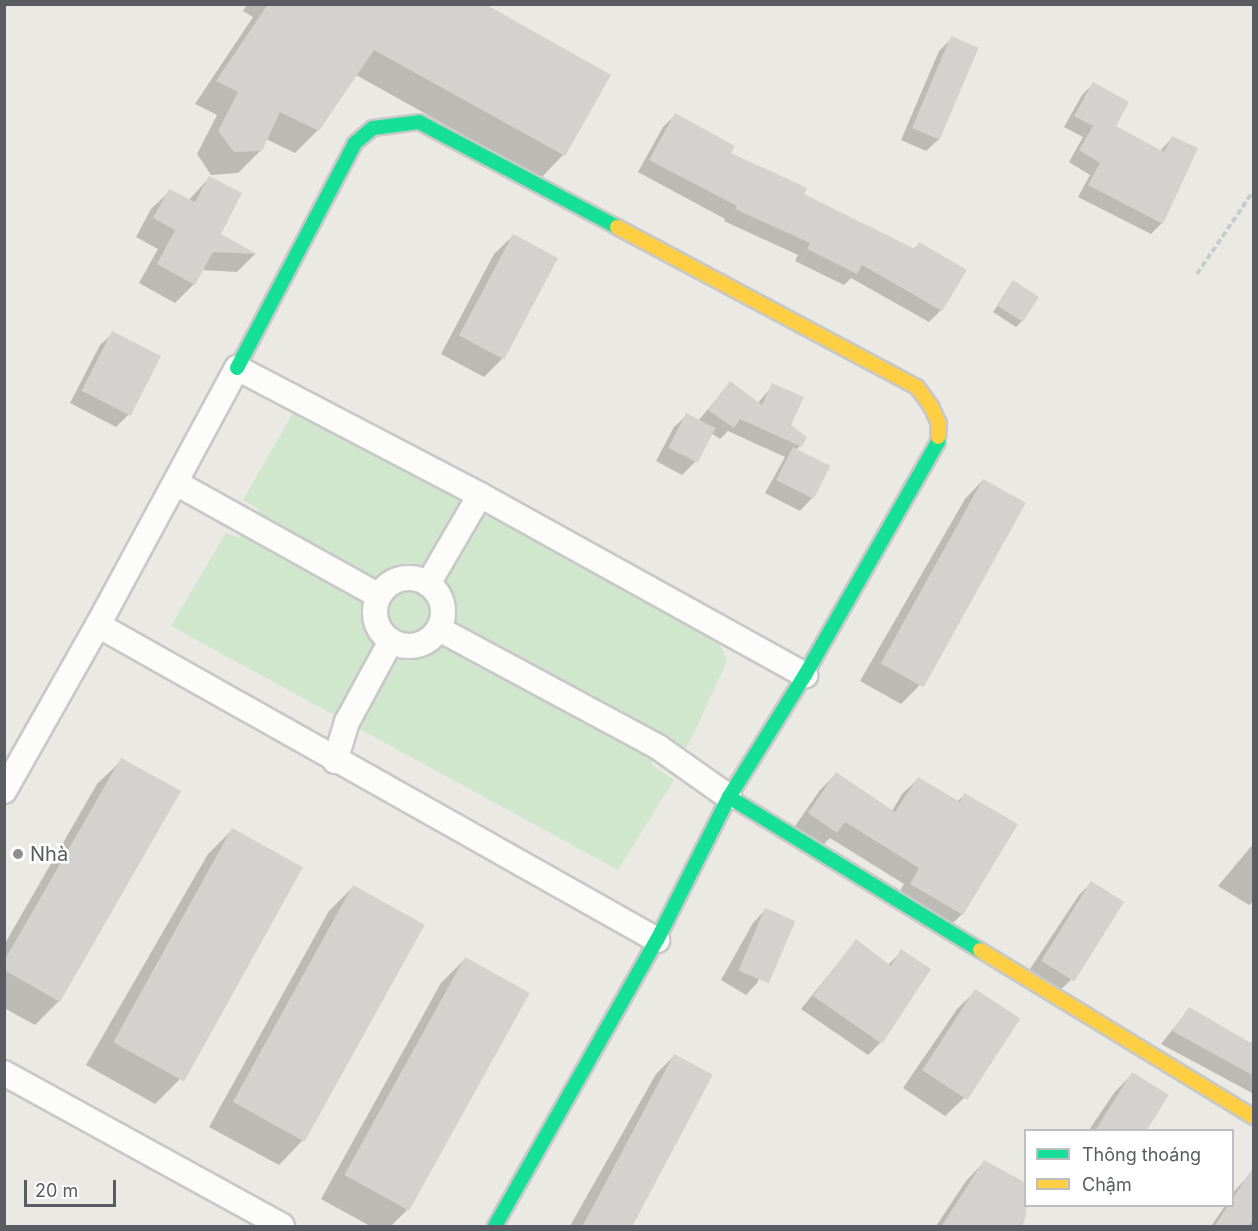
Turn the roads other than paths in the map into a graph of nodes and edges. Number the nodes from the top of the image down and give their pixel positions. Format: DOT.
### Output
graph roads {
  1 [pos="237,368"];
  2 [pos="176,483"];
  3 [pos="480,495"];
  4 [pos="428,584"];
  5 [pos="379,596"];
  6 [pos="98,625"];
  7 [pos="439,629"];
  8 [pos="391,641"];
  9 [pos="805,675"];
  10 [pos="335,761"];
  11 [pos="4,790"];
  12 [pos="729,797"];
  13 [pos="657,940"];
  14 [pos="4,1073"];
  15 [pos="1254,1117"];
  16 [pos="282,1227"];
  17 [pos="495,1227"];
  1 -- 2 [label="street"];
  1 -- 3 [label="street"];
  1 -- 9 [label="street"];
  2 -- 5 [label="street"];
  2 -- 6 [label="street"];
  3 -- 4 [label="street"];
  3 -- 9 [label="street"];
  4 -- 5 [label="street"];
  4 -- 7 [label="street"];
  5 -- 8 [label="street"];
  6 -- 10 [label="street"];
  6 -- 11 [label="street"];
  7 -- 8 [label="street"];
  7 -- 12 [label="street"];
  8 -- 10 [label="street"];
  9 -- 12 [label="street"];
  10 -- 13 [label="street"];
  12 -- 13 [label="street"];
  12 -- 15 [label="street"];
  13 -- 17 [label="street"];
  14 -- 16 [label="street"];
}
